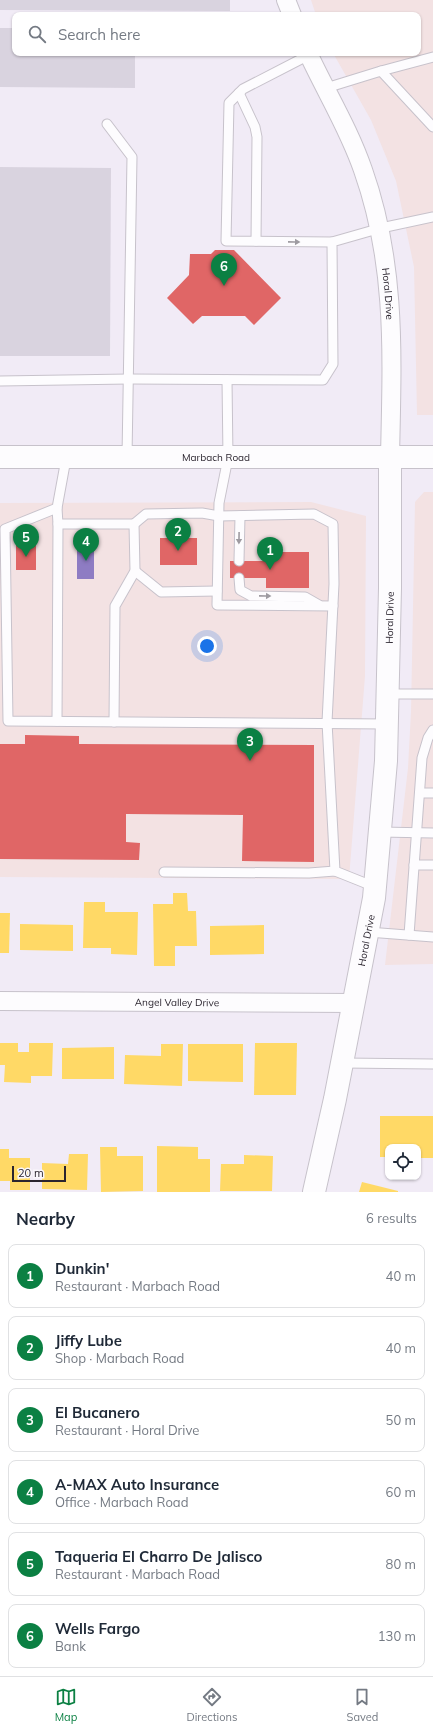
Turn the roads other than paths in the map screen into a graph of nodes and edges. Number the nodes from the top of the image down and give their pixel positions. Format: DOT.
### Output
graph roads {
  1 [pos="286,0"];
  2 [pos="291,12"];
  3 [pos="304,56"];
  4 [pos="309,56"];
  5 [pos="433,58"];
  6 [pos="381,71"];
  7 [pos="326,88"];
  8 [pos="239,93"];
  9 [pos="108,124"];
  10 [pos="433,127"];
  11 [pos="433,217"];
  12 [pos="381,228"];
  13 [pos="256,241"];
  14 [pos="332,242"];
  15 [pos="128,379"];
  16 [pos="227,380"];
  17 [pos="0,381"];
  18 [pos="0,457"];
  19 [pos="390,457"];
  20 [pos="433,457"];
  21 [pos="127,458"];
  22 [pos="228,458"];
  23 [pos="66,459"];
  24 [pos="57,508"];
  25 [pos="219,516"];
  26 [pos="240,516"];
  27 [pos="58,524"];
  28 [pos="134,524"];
  29 [pos="239,561"];
  30 [pos="135,570"];
  31 [pos="239,578"];
  32 [pos="217,591"];
  33 [pos="320,606"];
  34 [pos="333,606"];
  35 [pos="388,694"];
  36 [pos="433,694"];
  37 [pos="57,721"];
  38 [pos="114,722"];
  39 [pos="327,722"];
  40 [pos="387,724"];
  41 [pos="433,730"];
  42 [pos="430,744"];
  43 [pos="420,793"];
  44 [pos="433,793"];
  45 [pos="380,832"];
  46 [pos="416,833"];
  47 [pos="433,833"];
  48 [pos="414,865"];
  49 [pos="433,865"];
  50 [pos="335,871"];
  51 [pos="164,872"];
  52 [pos="375,887"];
  53 [pos="368,932"];
  54 [pos="409,935"];
  55 [pos="433,937"];
  56 [pos="0,1001"];
  57 [pos="355,1003"];
  58 [pos="343,1063"];
  59 [pos="433,1064"];
  60 [pos="314,1192"];
  1 -- 2 [label="street"];
  3 -- 8 [label="lane"];
  4 -- 7 [label="street, Horal Drive"];
  5 -- 6 [label="lane"];
  6 -- 7 [label="lane"];
  6 -- 10 [label="lane"];
  7 -- 12 [label="street, Horal Drive"];
  8 -- 13 [label="lane"];
  8 -- 13 [label="lane"];
  9 -- 15 [label="lane"];
  11 -- 12 [label="lane"];
  12 -- 14 [label="lane"];
  12 -- 19 [label="street, Horal Drive"];
  13 -- 14 [label="lane, one-way"];
  14 -- 16 [label="lane"];
  15 -- 16 [label="lane"];
  15 -- 17 [label="lane"];
  15 -- 21 [label="lane"];
  16 -- 22 [label="lane"];
  18 -- 23 [label="street, Marbach Road"];
  19 -- 20 [label="street, Marbach Road"];
  19 -- 22 [label="street, Marbach Road"];
  19 -- 35 [label="street, Horal Drive"];
  21 -- 22 [label="street, Marbach Road"];
  21 -- 23 [label="street, Marbach Road"];
  22 -- 25 [label="lane"];
  23 -- 24 [label="lane"];
  24 -- 27 [label="lane"];
  24 -- 37 [label="lane"];
  25 -- 26 [label="lane"];
  25 -- 28 [label="lane"];
  25 -- 32 [label="lane"];
  26 -- 29 [label="lane, one-way"];
  26 -- 34 [label="lane"];
  27 -- 28 [label="lane"];
  27 -- 37 [label="lane"];
  28 -- 30 [label="lane"];
  30 -- 32 [label="lane"];
  30 -- 38 [label="lane"];
  31 -- 33 [label="lane, one-way"];
  32 -- 33 [label="lane"];
  33 -- 34 [label="lane"];
  34 -- 39 [label="lane"];
  35 -- 36 [label="lane"];
  35 -- 40 [label="street, Horal Drive"];
  37 -- 38 [label="lane"];
  38 -- 39 [label="lane"];
  39 -- 40 [label="lane"];
  39 -- 50 [label="lane"];
  40 -- 45 [label="street, Horal Drive"];
  41 -- 42 [label="lane"];
  42 -- 43 [label="lane"];
  43 -- 44 [label="lane"];
  43 -- 46 [label="lane"];
  45 -- 46 [label="lane"];
  45 -- 52 [label="street, Horal Drive"];
  46 -- 47 [label="lane"];
  46 -- 48 [label="lane"];
  48 -- 49 [label="lane"];
  48 -- 54 [label="lane"];
  50 -- 51 [label="lane"];
  50 -- 52 [label="lane"];
  52 -- 53 [label="street, Horal Drive"];
  53 -- 54 [label="lane"];
  53 -- 57 [label="street, Horal Drive"];
  54 -- 55 [label="lane"];
  56 -- 57 [label="street, Angel Valley Drive"];
  57 -- 58 [label="street, Horal Drive"];
  58 -- 59 [label="lane"];
  58 -- 60 [label="street, Horal Drive"];
}
